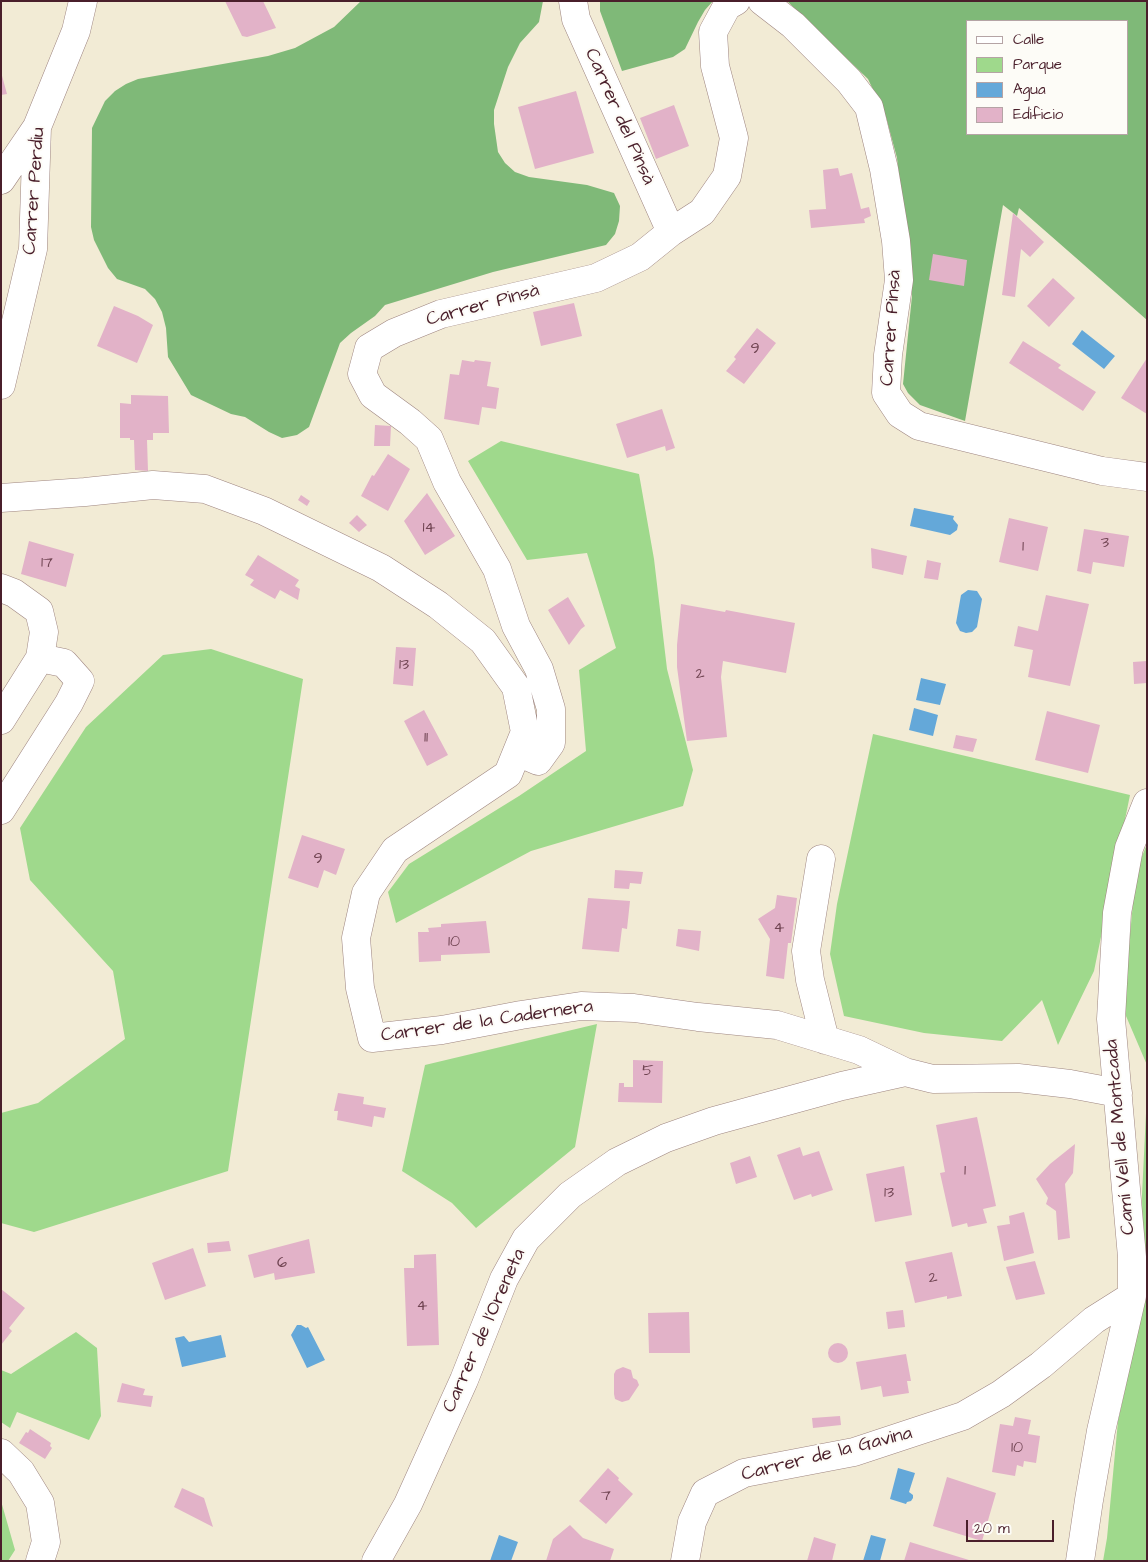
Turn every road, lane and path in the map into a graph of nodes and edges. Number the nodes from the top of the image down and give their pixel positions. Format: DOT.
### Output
graph roads {
  1 [pos="83,1"];
  2 [pos="573,1"];
  3 [pos="736,1"];
  4 [pos="762,1"];
  5 [pos="37,128"];
  6 [pos="1,180"];
  7 [pos="671,232"];
  8 [pos="1,385"];
  9 [pos="1147,477"];
  10 [pos="1,498"];
  11 [pos="1,588"];
  12 [pos="40,658"];
  13 [pos="1,720"];
  14 [pos="517,752"];
  15 [pos="1147,803"];
  16 [pos="1,810"];
  17 [pos="821,859"];
  18 [pos="825,1040"];
  19 [pos="905,1072"];
  20 [pos="1118,1093"];
  21 [pos="1132,1296"];
  22 [pos="1,1453"];
  23 [pos="40,1561"];
  24 [pos="376,1561"];
  25 [pos="685,1561"];
  26 [pos="1080,1561"];
  1 -- 5 [label="street, Carrer Perdiu"];
  2 -- 7 [label="street, Carrer del Pinsà"];
  3 -- 7 [label="street, Carrer Pinsà"];
  4 -- 9 [label="street, Carrer Pinsà"];
  5 -- 6 [label="street"];
  5 -- 8 [label="street, Carrer Perdiu"];
  7 -- 14 [label="street, Carrer Pinsà"];
  10 -- 14 [label="street, Carrer de la Cadernera"];
  11 -- 12 [label="street"];
  12 -- 13 [label="street"];
  12 -- 16 [label="street"];
  14 -- 18 [label="street, Carrer de la Cadernera"];
  15 -- 20 [label="street, Camí Vell de Montcada"];
  17 -- 18 [label="street"];
  18 -- 19 [label="street, Carrer de la Cadernera"];
  19 -- 20 [label="street, Carrer de la Cadernera"];
  19 -- 24 [label="street, Carrer de l'Oreneta"];
  20 -- 21 [label="street, Camí Vell de Montcada"];
  21 -- 25 [label="street, Carrer de la Gavina"];
  21 -- 26 [label="street, Camí Vell de Montcada"];
  22 -- 23 [label="street"];
}
